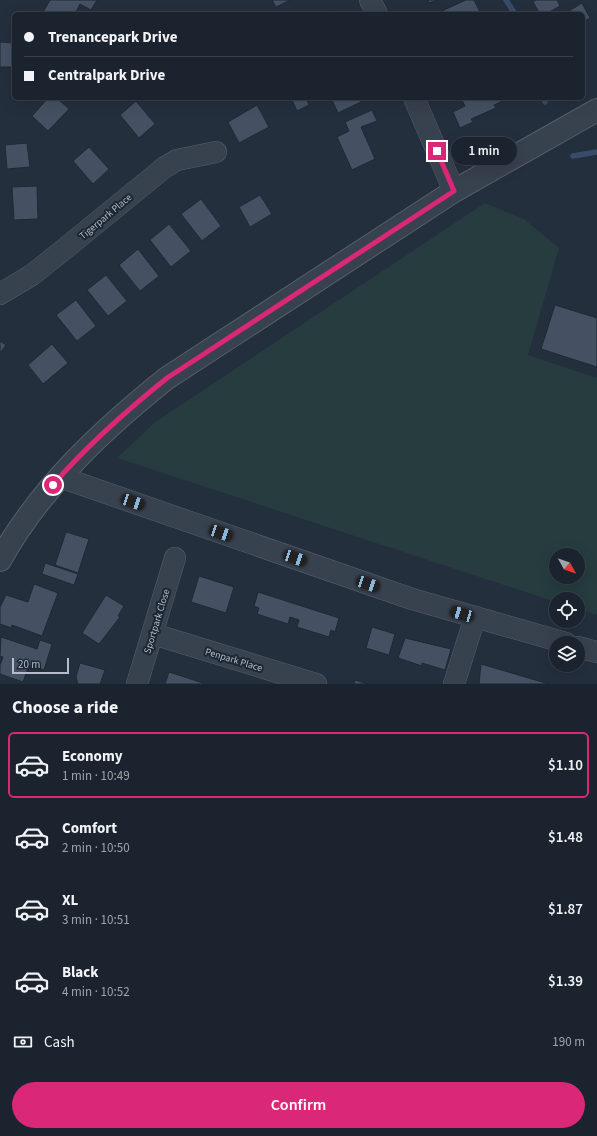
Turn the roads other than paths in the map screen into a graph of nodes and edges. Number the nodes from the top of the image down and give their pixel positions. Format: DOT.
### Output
graph roads {
  1 [pos="370,0"];
  2 [pos="376,12"];
  3 [pos="415,100"];
  4 [pos="597,110"];
  5 [pos="216,152"];
  6 [pos="454,191"];
  7 [pos="0,294"];
  8 [pos="60,477"];
  9 [pos="175,558"];
  10 [pos="0,560"];
  11 [pos="475,617"];
  12 [pos="153,634"];
  13 [pos="549,638"];
  14 [pos="585,649"];
  15 [pos="597,652"];
  16 [pos="137,684"];
  17 [pos="316,684"];
  18 [pos="454,684"];
  1 -- 2 [label="street"];
  3 -- 6 [label="street"];
  4 -- 6 [label="street"];
  5 -- 7 [label="street, Tigerpark Place"];
  6 -- 8 [label="street"];
  8 -- 10 [label="street"];
  8 -- 11 [label="street"];
  9 -- 12 [label="street, Sportpark Close"];
  11 -- 13 [label="street"];
  11 -- 18 [label="street"];
  12 -- 16 [label="street, Sportpark Close"];
  12 -- 17 [label="street, Penpark Place"];
  14 -- 15 [label="street"];
}
